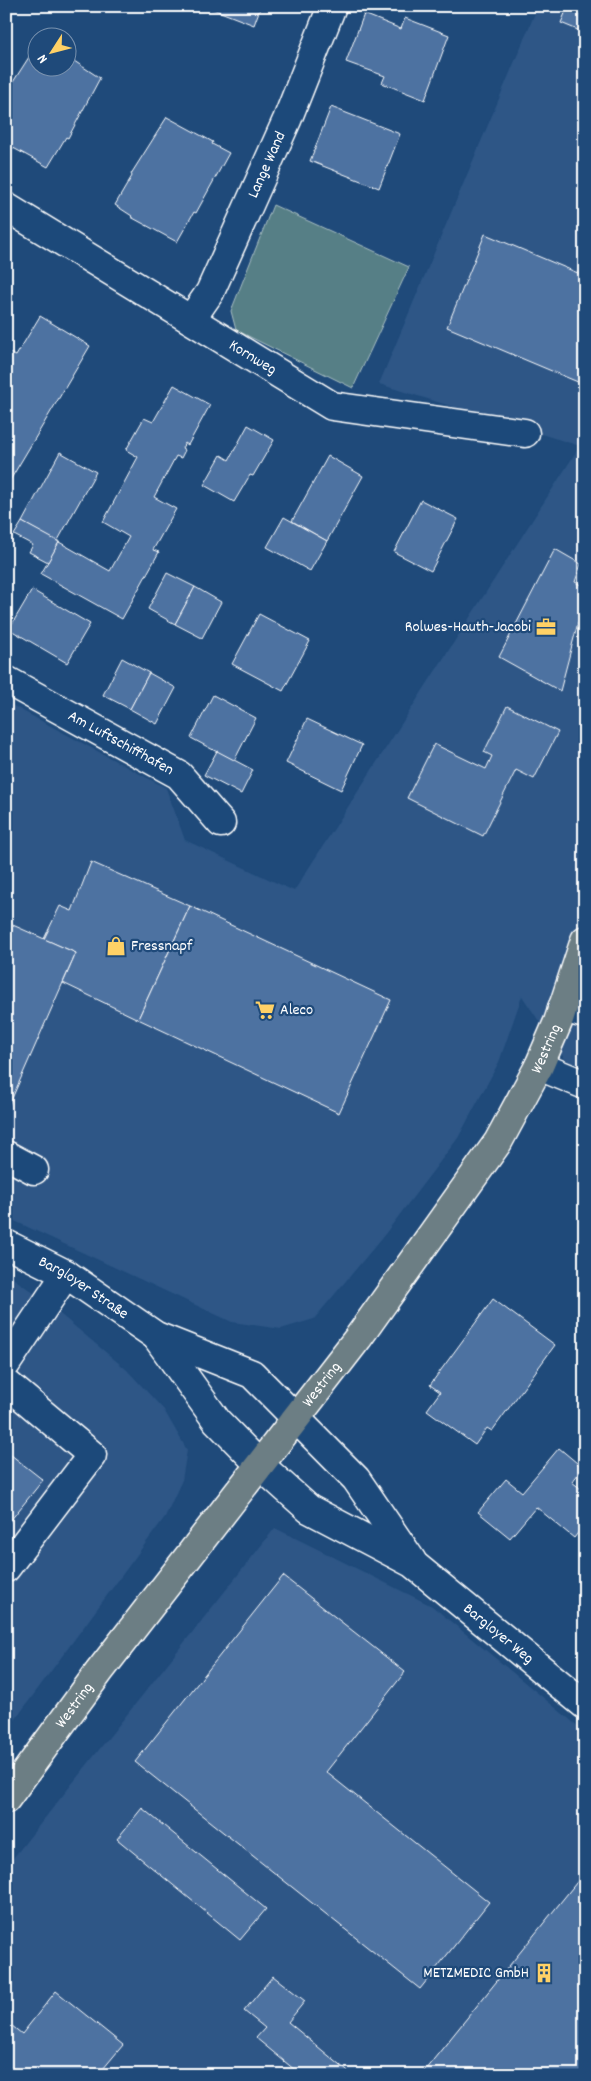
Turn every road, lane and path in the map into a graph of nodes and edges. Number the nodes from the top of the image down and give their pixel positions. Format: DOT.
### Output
graph roads {
  1 [pos="332,6"];
  2 [pos="6,206"];
  3 [pos="192,318"];
  4 [pos="525,433"];
  5 [pos="6,680"];
  6 [pos="221,823"];
  7 [pos="585,940"];
  8 [pos="574,1011"];
  9 [pos="539,1066"];
  10 [pos="585,1085"];
  11 [pos="6,1155"];
  12 [pos="34,1170"];
  13 [pos="6,1244"];
  14 [pos="66,1274"];
  15 [pos="156,1336"];
  16 [pos="6,1364"];
  17 [pos="6,1383"];
  18 [pos="297,1418"];
  19 [pos="260,1465"];
  20 [pos="412,1563"];
  21 [pos="6,1568"];
  22 [pos="585,1705"];
  23 [pos="9,1790"];
  1 -- 3 [label="street, Lange Wand"];
  2 -- 3 [label="street, Kornweg"];
  3 -- 4 [label="street, Kornweg"];
  5 -- 6 [label="street, Am Luftschiffhafen"];
  7 -- 8 [label="main road, Westring"];
  8 -- 9 [label="main road, Westring"];
  9 -- 10 [label="street"];
  9 -- 18 [label="main road, Westring"];
  11 -- 12 [label="street"];
  13 -- 14 [label="street, Bargloyer Straße"];
  14 -- 15 [label="street, Bargloyer Straße"];
  14 -- 16 [label="street"];
  15 -- 18 [label="street, Bargloyer Straße"];
  15 -- 19 [label="street, Bargloyer Straße"];
  17 -- 21 [label="street"];
  18 -- 19 [label="main road, Westring"];
  18 -- 20 [label="street, Bargloyer Weg"];
  19 -- 20 [label="street, Bargloyer Weg"];
  19 -- 23 [label="main road, Westring"];
  20 -- 22 [label="street, Bargloyer Weg"];
}
